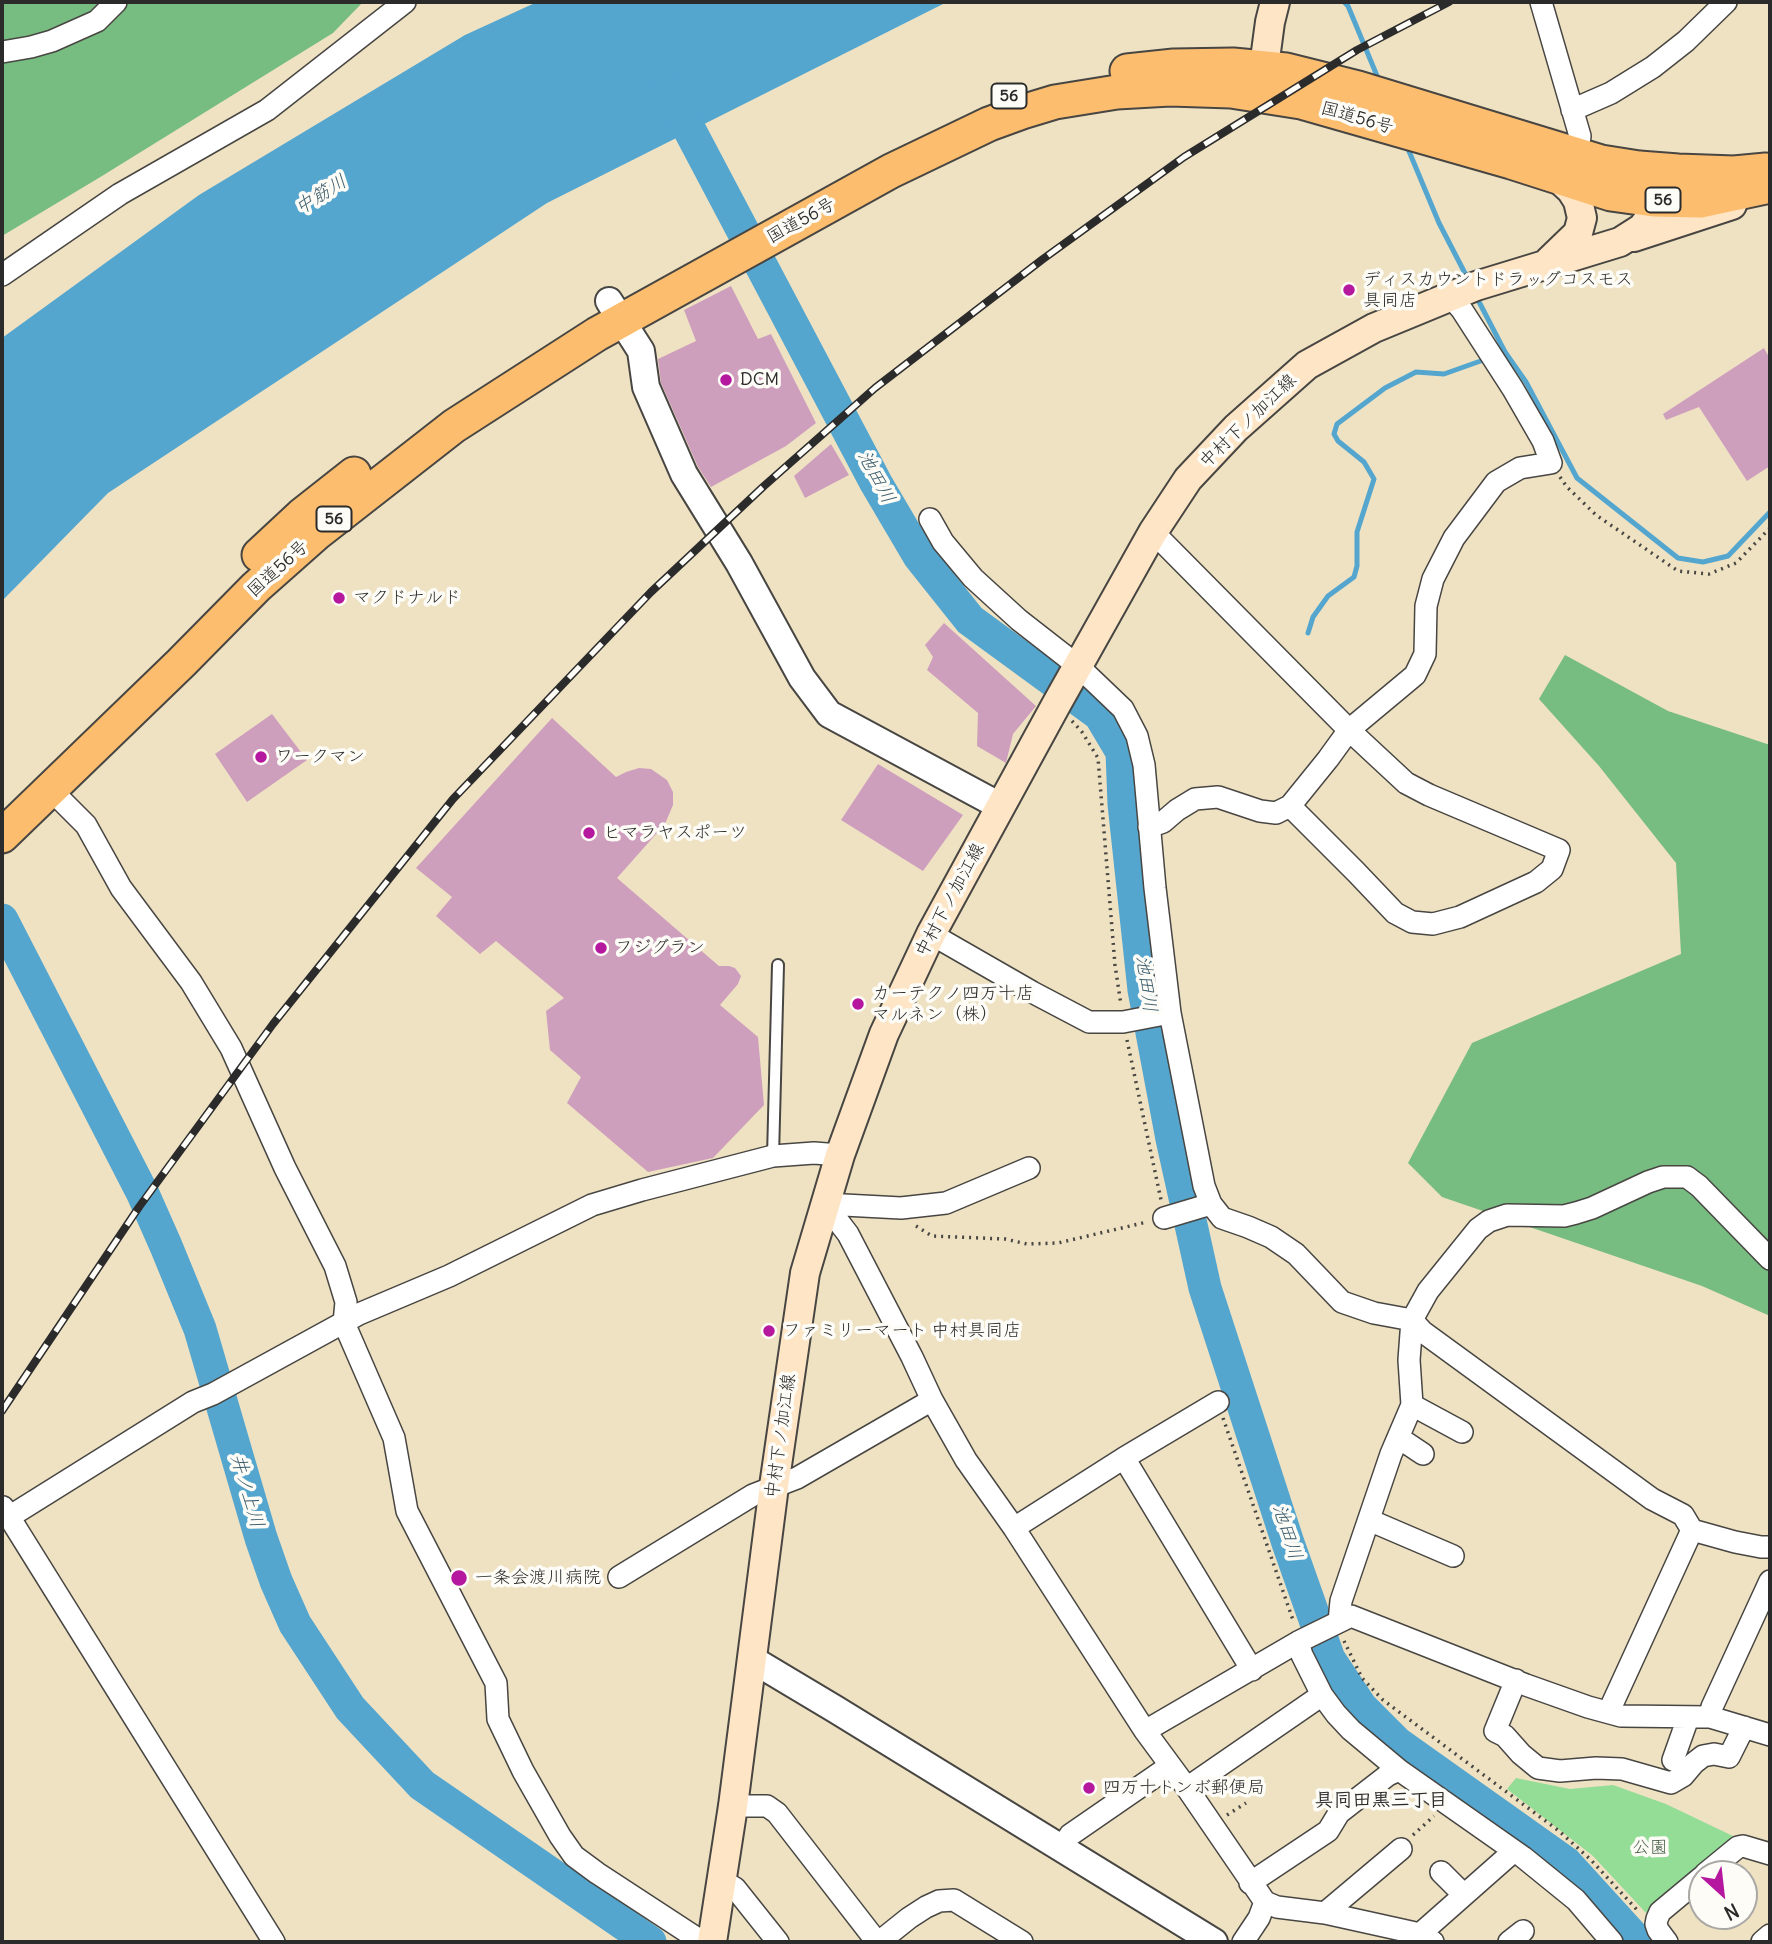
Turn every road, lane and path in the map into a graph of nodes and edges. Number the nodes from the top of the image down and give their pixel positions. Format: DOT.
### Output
graph roads {
  1 [pos="116,2"];
  2 [pos="405,2"];
  3 [pos="1275,2"];
  4 [pos="1541,2"];
  5 [pos="1726,2"];
  6 [pos="2,52"];
  7 [pos="1261,82"];
  8 [pos="1572,110"];
  9 [pos="1578,165"];
  10 [pos="1770,170"];
  11 [pos="1734,173"];
  12 [pos="1770,188"];
  13 [pos="1654,200"];
  14 [pos="1620,242"];
  15 [pos="1547,263"];
  16 [pos="2,275"];
  17 [pos="1450,296"];
  18 [pos="615,311"];
  19 [pos="1551,463"];
  20 [pos="930,519"];
  21 [pos="1770,528"];
  22 [pos="1153,532"];
  23 [pos="1077,668"];
  24 [pos="1058,701"];
  25 [pos="1349,730"];
  26 [pos="51,790"];
  27 [pos="1000,806"];
  28 [pos="1290,806"];
  29 [pos="2,811"];
  30 [pos="1150,827"];
  31 [pos="2,836"];
  32 [pos="931,934"];
  33 [pos="778,965"];
  34 [pos="1170,1013"];
  35 [pos="1123,1022"];
  36 [pos="773,1156"];
  37 [pos="841,1156"];
  38 [pos="1029,1168"];
  39 [pos="825,1203"];
  40 [pos="1211,1204"];
  41 [pos="901,1208"];
  42 [pos="1164,1218"];
  43 [pos="1770,1259"];
  44 [pos="1412,1320"];
  45 [pos="344,1323"];
  46 [pos="932,1399"];
  47 [pos="1218,1402"];
  48 [pos="1412,1405"];
  49 [pos="1462,1432"];
  50 [pos="1399,1438"];
  51 [pos="1423,1454"];
  52 [pos="1124,1458"];
  53 [pos="774,1486"];
  54 [pos="6,1516"];
  55 [pos="1368,1520"];
  56 [pos="1014,1528"];
  57 [pos="1692,1530"];
  58 [pos="1770,1547"];
  59 [pos="1453,1556"];
  60 [pos="619,1577"];
  61 [pos="1770,1581"];
  62 [pos="1339,1622"];
  63 [pos="1298,1642"];
  64 [pos="752,1660"];
  65 [pos="1251,1670"];
  66 [pos="1516,1680"];
  67 [pos="1322,1695"];
  68 [pos="1609,1711"];
  69 [pos="1710,1717"];
  70 [pos="1688,1718"];
  71 [pos="1744,1727"];
  72 [pos="1145,1731"];
  73 [pos="1770,1735"];
  74 [pos="1673,1760"];
  75 [pos="1170,1766"];
  76 [pos="1399,1770"];
  77 [pos="1187,1788"];
  78 [pos="1448,1804"];
  79 [pos="733,1806"];
  80 [pos="1061,1849"];
  81 [pos="1401,1849"];
  82 [pos="1514,1851"];
  83 [pos="1770,1854"];
  84 [pos="1722,1860"];
  85 [pos="1441,1872"];
  86 [pos="723,1881"];
  87 [pos="1250,1884"];
  88 [pos="1688,1888"];
  89 [pos="1464,1895"];
  90 [pos="1265,1902"];
  91 [pos="1325,1913"];
  92 [pos="1656,1921"];
  93 [pos="1770,1935"];
  94 [pos="1426,1938"];
  95 [pos="274,1942"];
  96 [pos="712,1942"];
  97 [pos="778,1942"];
  98 [pos="878,1942"];
  99 [pos="1022,1942"];
  100 [pos="1214,1942"];
  101 [pos="1243,1942"];
  102 [pos="1612,1942"];
  103 [pos="1667,1942"];
  104 [pos="1762,1942"];
  1 -- 6 [label="street"];
  2 -- 16 [label="street"];
  3 -- 7 [label="main road"];
  4 -- 8 [label="street"];
  5 -- 8 [label="street"];
  7 -- 9 [label="highway, 国道56号 / 56"];
  7 -- 18 [label="highway, 国道56号 / 56"];
  8 -- 9 [label="street"];
  9 -- 11 [label="highway, 国道56号 / 56"];
  9 -- 13 [label="main road"];
  9 -- 13 [label="highway, 国道56号 / 56"];
  9 -- 15 [label="main road, 中村下ノ加江線"];
  10 -- 11 [label="highway, 国道56号 / 56"];
  11 -- 13 [label="main road, 中村下ノ加江線"];
  12 -- 13 [label="highway, 国道56号 / 56"];
  12 -- 14 [label="main road, 中村下ノ加江線"];
  13 -- 14 [label="main road, 中村下ノ加江線"];
  13 -- 15 [label="main road, 中村下ノ加江線"];
  14 -- 15 [label="main road, 中村下ノ加江線"];
  15 -- 17 [label="main road, 中村下ノ加江線"];
  17 -- 19 [label="street"];
  17 -- 22 [label="main road, 中村下ノ加江線"];
  18 -- 26 [label="highway, 国道56号 / 56"];
  18 -- 27 [label="street"];
  18 -- 29 [label="highway, 国道56号 / 56"];
  19 -- 21 [label="path"];
  19 -- 25 [label="street"];
  20 -- 23 [label="street"];
  22 -- 23 [label="main road, 中村下ノ加江線"];
  22 -- 25 [label="street"];
  23 -- 24 [label="main road, 中村下ノ加江線"];
  23 -- 30 [label="street"];
  24 -- 27 [label="main road, 中村下ノ加江線"];
  24 -- 35 [label="path"];
  25 -- 28 [label="street"];
  25 -- 28 [label="street"];
  26 -- 31 [label="highway, 国道56号 / 56"];
  26 -- 45 [label="street"];
  27 -- 32 [label="main road, 中村下ノ加江線"];
  28 -- 30 [label="street"];
  30 -- 34 [label="street"];
  32 -- 35 [label="street"];
  32 -- 37 [label="main road, 中村下ノ加江線"];
  33 -- 36 [label="lane"];
  34 -- 35 [label="street"];
  34 -- 40 [label="street"];
  35 -- 42 [label="path"];
  36 -- 37 [label="street"];
  36 -- 45 [label="street"];
  37 -- 39 [label="main road, 中村下ノ加江線"];
  38 -- 41 [label="street"];
  39 -- 41 [label="street"];
  39 -- 46 [label="street"];
  39 -- 53 [label="main road, 中村下ノ加江線"];
  40 -- 42 [label="street"];
  40 -- 44 [label="street"];
  41 -- 42 [label="path"];
  43 -- 44 [label="street"];
  44 -- 48 [label="street"];
  44 -- 57 [label="street"];
  45 -- 54 [label="street"];
  45 -- 96 [label="street"];
  46 -- 53 [label="street"];
  46 -- 56 [label="street"];
  47 -- 52 [label="street"];
  47 -- 63 [label="path"];
  48 -- 49 [label="street"];
  48 -- 50 [label="street"];
  50 -- 51 [label="street"];
  50 -- 55 [label="street"];
  52 -- 56 [label="street"];
  52 -- 65 [label="street"];
  53 -- 60 [label="street"];
  53 -- 64 [label="main road, 中村下ノ加江線"];
  54 -- 95 [label="street"];
  55 -- 59 [label="street"];
  55 -- 62 [label="street"];
  56 -- 72 [label="street"];
  57 -- 58 [label="street"];
  57 -- 68 [label="street"];
  61 -- 69 [label="street"];
  62 -- 63 [label="street"];
  62 -- 66 [label="street"];
  62 -- 92 [label="path"];
  63 -- 65 [label="street"];
  63 -- 67 [label="street"];
  64 -- 79 [label="main road, 中村下ノ加江線"];
  64 -- 80 [label="street"];
  65 -- 72 [label="street"];
  66 -- 68 [label="street"];
  66 -- 71 [label="street"];
  67 -- 76 [label="street"];
  67 -- 77 [label="street"];
  68 -- 70 [label="street"];
  69 -- 70 [label="street"];
  69 -- 71 [label="street"];
  70 -- 74 [label="street"];
  71 -- 73 [label="street"];
  72 -- 75 [label="street"];
  75 -- 77 [label="street"];
  75 -- 80 [label="street"];
  76 -- 78 [label="street"];
  76 -- 87 [label="street"];
  77 -- 87 [label="street"];
  78 -- 81 [label="path"];
  78 -- 82 [label="street"];
  79 -- 86 [label="main road, 中村下ノ加江線"];
  79 -- 98 [label="street"];
  80 -- 100 [label="street"];
  81 -- 91 [label="street"];
  82 -- 89 [label="street"];
  82 -- 102 [label="street"];
  83 -- 84 [label="street"];
  85 -- 89 [label="street"];
  86 -- 96 [label="main road, 中村下ノ加江線"];
  86 -- 97 [label="street"];
  87 -- 90 [label="street"];
  88 -- 92 [label="street"];
  89 -- 94 [label="street"];
  90 -- 91 [label="street"];
  90 -- 101 [label="street"];
  91 -- 94 [label="street"];
  92 -- 103 [label="street"];
  93 -- 104 [label="street"];
  98 -- 99 [label="street"];
}
